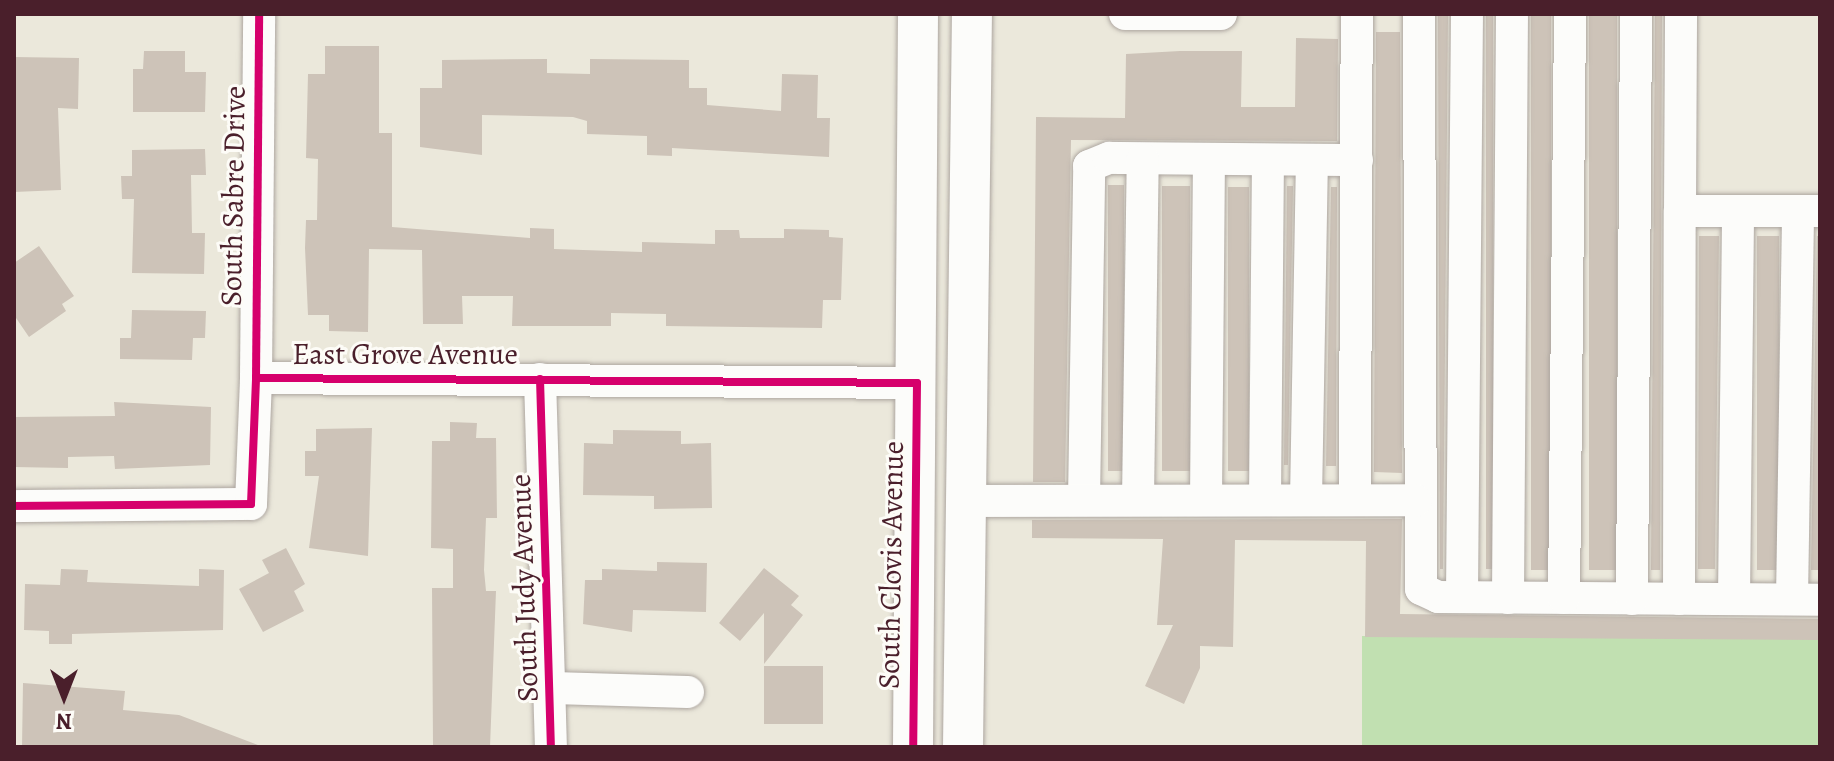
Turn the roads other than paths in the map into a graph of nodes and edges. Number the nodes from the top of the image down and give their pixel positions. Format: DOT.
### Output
graph roads {
  1 [pos="259,14"];
  2 [pos="918,14"];
  3 [pos="972,14"];
  4 [pos="1125,14"];
  5 [pos="1221,14"];
  6 [pos="1357,14"];
  7 [pos="1419,14"];
  8 [pos="1467,14"];
  9 [pos="1512,14"];
  10 [pos="1570,14"];
  11 [pos="1636,14"];
  12 [pos="1681,14"];
  13 [pos="1143,159"];
  14 [pos="1209,159"];
  15 [pos="1268,160"];
  16 [pos="1312,160"];
  17 [pos="1357,160"];
  18 [pos="1680,211"];
  19 [pos="1738,211"];
  20 [pos="1809,211"];
  21 [pos="256,378"];
  22 [pos="540,379"];
  23 [pos="917,383"];
  24 [pos="1084,500"];
  25 [pos="1138,500"];
  26 [pos="1206,500"];
  27 [pos="1265,500"];
  28 [pos="1306,500"];
  29 [pos="1355,500"];
  30 [pos="1416,500"];
  31 [pos="967,501"];
  32 [pos="14,506"];
  33 [pos="1462,596"];
  34 [pos="1508,598"];
  35 [pos="1564,598"];
  36 [pos="1632,599"];
  37 [pos="1679,599"];
  38 [pos="1734,599"];
  39 [pos="1806,600"];
  40 [pos="965,612"];
  41 [pos="553,688"];
  42 [pos="688,692"];
  43 [pos="551,747"];
  44 [pos="913,747"];
  45 [pos="963,747"];
  1 -- 21 [label="street, South Sabre Drive"];
  2 -- 23 [label="main road, South Clovis Avenue"];
  3 -- 31 [label="main road"];
  4 -- 5 [label="street"];
  6 -- 17 [label="street"];
  7 -- 30 [label="street"];
  8 -- 33 [label="street"];
  9 -- 34 [label="street"];
  10 -- 35 [label="street"];
  11 -- 36 [label="street"];
  12 -- 18 [label="street"];
  13 -- 14 [label="street"];
  13 -- 24 [label="street"];
  13 -- 25 [label="street"];
  14 -- 15 [label="street"];
  14 -- 26 [label="street"];
  15 -- 16 [label="street"];
  15 -- 27 [label="street"];
  16 -- 17 [label="street"];
  16 -- 28 [label="street"];
  17 -- 29 [label="street"];
  18 -- 19 [label="street"];
  18 -- 37 [label="street"];
  19 -- 20 [label="street"];
  19 -- 38 [label="street"];
  20 -- 39 [label="street"];
  21 -- 22 [label="street, East Grove Avenue"];
  21 -- 32 [label="street, East Grove Avenue"];
  22 -- 23 [label="street, East Grove Avenue"];
  22 -- 41 [label="street, South Judy Avenue"];
  23 -- 40 [label="main road"];
  23 -- 44 [label="main road, South Clovis Avenue"];
  24 -- 25 [label="street"];
  24 -- 31 [label="street"];
  25 -- 26 [label="street"];
  26 -- 27 [label="street"];
  27 -- 28 [label="street"];
  28 -- 29 [label="street"];
  29 -- 30 [label="street"];
  30 -- 33 [label="street"];
  31 -- 40 [label="main road"];
  33 -- 34 [label="street"];
  34 -- 35 [label="street"];
  35 -- 36 [label="street"];
  36 -- 37 [label="street"];
  37 -- 38 [label="street"];
  38 -- 39 [label="street"];
  40 -- 45 [label="main road"];
  41 -- 42 [label="street"];
  41 -- 43 [label="street, South Judy Avenue"];
}
